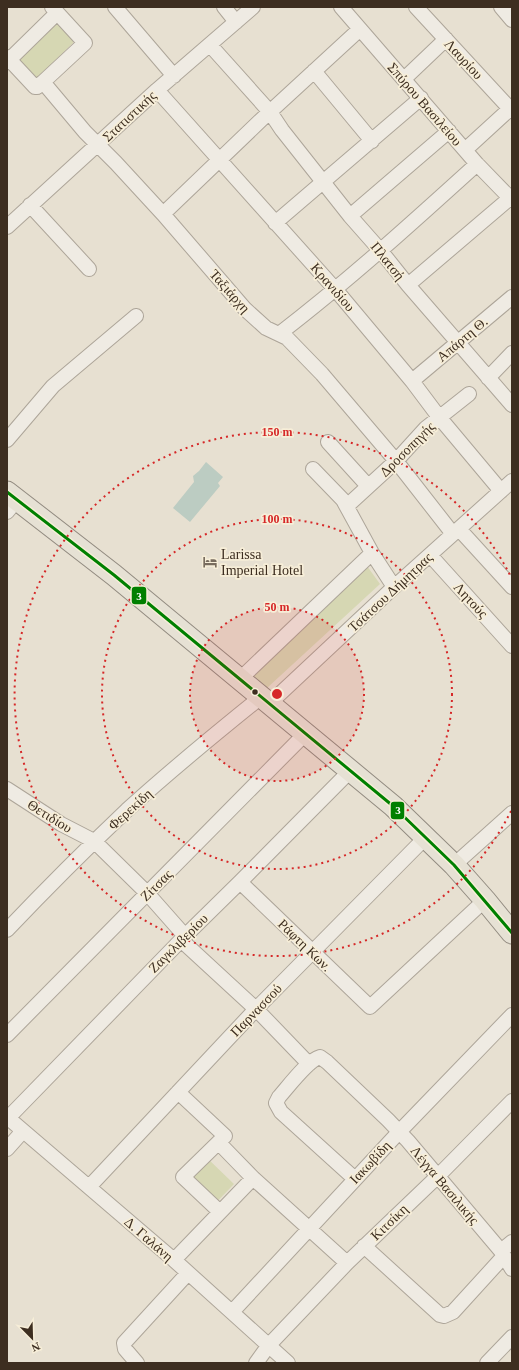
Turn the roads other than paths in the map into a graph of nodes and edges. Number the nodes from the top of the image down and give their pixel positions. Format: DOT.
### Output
graph roads {
  1 [pos="115,7"];
  2 [pos="224,7"];
  3 [pos="253,7"];
  4 [pos="341,7"];
  5 [pos="416,7"];
  6 [pos="501,7"];
  7 [pos="55,10"];
  8 [pos="512,20"];
  9 [pos="236,22"];
  10 [pos="360,29"];
  11 [pos="446,39"];
  12 [pos="210,45"];
  13 [pos="8,60"];
  14 [pos="314,71"];
  15 [pos="174,76"];
  16 [pos="404,79"];
  17 [pos="43,82"];
  18 [pos="157,90"];
  19 [pos="421,98"];
  20 [pos="511,108"];
  21 [pos="270,112"];
  22 [pos="449,131"];
  23 [pos="372,141"];
  24 [pos="98,145"];
  25 [pos="465,150"];
  26 [pos="220,160"];
  27 [pos="476,164"];
  28 [pos="323,182"];
  29 [pos="511,199"];
  30 [pos="30,205"];
  31 [pos="163,214"];
  32 [pos="350,216"];
  33 [pos="275,223"];
  34 [pos="8,224"];
  35 [pos="380,250"];
  36 [pos="89,269"];
  37 [pos="408,285"];
  38 [pos="335,288"];
  39 [pos="512,297"];
  40 [pos="136,316"];
  41 [pos="279,334"];
  42 [pos="458,343"];
  43 [pos="512,353"];
  44 [pos="488,378"];
  45 [pos="412,381"];
  46 [pos="469,394"];
  47 [pos="512,405"];
  48 [pos="439,417"];
  49 [pos="7,440"];
  50 [pos="328,442"];
  51 [pos="396,461"];
  52 [pos="313,469"];
  53 [pos="512,481"];
  54 [pos="368,486"];
  55 [pos="501,491"];
  56 [pos="10,501"];
  57 [pos="347,506"];
  58 [pos="456,531"];
  59 [pos="372,553"];
  60 [pos="430,555"];
  61 [pos="512,587"];
  62 [pos="394,588"];
  63 [pos="512,646"];
  64 [pos="240,679"];
  65 [pos="265,700"];
  66 [pos="305,734"];
  67 [pos="350,770"];
  68 [pos="7,789"];
  69 [pos="512,813"];
  70 [pos="426,837"];
  71 [pos="94,841"];
  72 [pos="454,865"];
  73 [pos="240,882"];
  74 [pos="147,894"];
  75 [pos="485,900"];
  76 [pos="7,930"];
  77 [pos="512,933"];
  78 [pos="183,938"];
  79 [pos="312,951"];
  80 [pos="256,1010"];
  81 [pos="512,1016"];
  82 [pos="7,1036"];
  83 [pos="314,1060"];
  84 [pos="178,1092"];
  85 [pos="512,1101"];
  86 [pos="8,1117"];
  87 [pos="23,1130"];
  88 [pos="399,1132"];
  89 [pos="219,1143"];
  90 [pos="7,1149"];
  91 [pos="438,1176"];
  92 [pos="253,1178"];
  93 [pos="355,1179"];
  94 [pos="89,1187"];
  95 [pos="220,1212"];
  96 [pos="310,1228"];
  97 [pos="512,1242"];
  98 [pos="364,1246"];
  99 [pos="502,1254"];
  100 [pos="174,1260"];
  101 [pos="347,1263"];
  102 [pos="512,1269"];
  103 [pos="188,1273"];
  104 [pos="232,1312"];
  105 [pos="512,1337"];
  106 [pos="268,1345"];
  107 [pos="137,1363"];
  108 [pos="256,1363"];
  109 [pos="288,1363"];
  110 [pos="487,1363"];
  1 -- 15 [label="street"];
  2 -- 9 [label="street"];
  3 -- 9 [label="street, Στατιστικής"];
  4 -- 10 [label="street, Σπύρου Βασιλείου"];
  5 -- 11 [label="street, Λαυρίου"];
  6 -- 8 [label="street"];
  7 -- 13 [label="street"];
  7 -- 17 [label="street"];
  9 -- 12 [label="street, Στατιστικής"];
  10 -- 14 [label="street"];
  10 -- 16 [label="street, Σπύρου Βασιλείου"];
  11 -- 16 [label="street"];
  11 -- 20 [label="street, Λαυρίου"];
  12 -- 15 [label="street, Στατιστικής"];
  12 -- 21 [label="street, Πλατσή"];
  13 -- 17 [label="street"];
  14 -- 21 [label="street"];
  14 -- 23 [label="street"];
  15 -- 18 [label="street, Στατιστικής"];
  16 -- 19 [label="street, Σπύρου Βασιλείου"];
  17 -- 24 [label="street, Ταξιάρχη"];
  18 -- 24 [label="street, Στατιστικής"];
  18 -- 26 [label="street, Κρανιδίου"];
  19 -- 22 [label="street, Σπύρου Βασιλείου"];
  19 -- 23 [label="street"];
  20 -- 25 [label="street"];
  21 -- 26 [label="street"];
  21 -- 28 [label="street, Πλατσή"];
  22 -- 25 [label="street, Σπύρου Βασιλείου"];
  22 -- 32 [label="street"];
  23 -- 28 [label="street"];
  24 -- 30 [label="street, Στατιστικής"];
  24 -- 31 [label="street, Ταξιάρχη"];
  25 -- 27 [label="street, Σπύρου Βασιλείου"];
  26 -- 31 [label="street"];
  26 -- 33 [label="street, Κρανιδίου"];
  27 -- 29 [label="street, Σπύρου Βασιλείου"];
  27 -- 35 [label="street"];
  28 -- 32 [label="street, Πλατσή"];
  28 -- 33 [label="street"];
  29 -- 37 [label="street"];
  30 -- 34 [label="street, Στατιστικής"];
  30 -- 36 [label="street"];
  31 -- 41 [label="street, Ταξιάρχη"];
  32 -- 35 [label="street, Πλατσή"];
  33 -- 38 [label="street, Κρανιδίου"];
  35 -- 37 [label="street, Πλατσή"];
  35 -- 38 [label="street"];
  37 -- 42 [label="street, Πλατσή"];
  38 -- 41 [label="street"];
  38 -- 45 [label="street, Κρανιδίου"];
  39 -- 42 [label="street, Απάρτη Θ."];
  40 -- 49 [label="street"];
  41 -- 51 [label="street, Ταξιάρχη"];
  42 -- 44 [label="street, Πλατσή"];
  42 -- 45 [label="street, Απάρτη Θ."];
  43 -- 44 [label="street"];
  44 -- 47 [label="street, Πλατσή"];
  45 -- 48 [label="street, Κρανιδίου"];
  46 -- 48 [label="street, Δροσοπηγής"];
  48 -- 51 [label="street, Δροσοπηγής"];
  48 -- 55 [label="street, Κρανιδίου"];
  50 -- 54 [label="street"];
  51 -- 54 [label="street, Δροσοπηγής"];
  51 -- 58 [label="street, Ταξιάρχη"];
  52 -- 57 [label="street"];
  53 -- 55 [label="street, Τσάτσου Δήμητρας"];
  54 -- 57 [label="street, Δροσοπηγής"];
  55 -- 58 [label="street, Τσάτσου Δήμητρας"];
  56 -- 64 [label="main road"];
  57 -- 59 [label="street"];
  58 -- 60 [label="street, Τσάτσου Δήμητρας"];
  58 -- 61 [label="street, Ταξιάρχη"];
  59 -- 62 [label="street"];
  59 -- 64 [label="street"];
  60 -- 62 [label="street, Τσάτσου Δήμητρας"];
  60 -- 63 [label="street, Λητούς"];
  62 -- 65 [label="street, Τσάτσου Δήμητρας"];
  64 -- 65 [label="main road"];
  65 -- 66 [label="main road"];
  65 -- 71 [label="street, Φερεκίδη"];
  66 -- 67 [label="main road"];
  66 -- 74 [label="street, Ζίτσας"];
  67 -- 70 [label="main road"];
  67 -- 73 [label="street, Ζαγκλιβερίου"];
  68 -- 71 [label="street, Θετιδίου"];
  69 -- 72 [label="street"];
  70 -- 72 [label="main road"];
  70 -- 79 [label="street, Παρνασσού"];
  71 -- 74 [label="street, Λέγγα Βασιλικής"];
  71 -- 76 [label="street, Φερεκίδη"];
  72 -- 75 [label="main road"];
  73 -- 78 [label="street, Ζαγκλιβερίου"];
  73 -- 79 [label="street, Ράφτη Κων."];
  74 -- 78 [label="street, Λέγγα Βασιλικής"];
  74 -- 82 [label="street, Ζίτσας"];
  75 -- 77 [label="main road"];
  75 -- 79 [label="street, Ράφτη Κων."];
  78 -- 80 [label="street, Λέγγα Βασιλικής"];
  78 -- 86 [label="street, Ζαγκλιβερίου"];
  79 -- 80 [label="street, Παρνασσού"];
  80 -- 83 [label="street, Λέγγα Βασιλικής"];
  80 -- 84 [label="street, Παρνασσού"];
  81 -- 88 [label="street, Ιακωβίδη"];
  83 -- 88 [label="street, Λέγγα Βασιλικής"];
  83 -- 93 [label="street"];
  84 -- 89 [label="street"];
  84 -- 94 [label="street, Παρνασσού"];
  85 -- 91 [label="street, Κιτσίκη"];
  86 -- 87 [label="street, Δ. Γαλάνη"];
  87 -- 90 [label="street"];
  87 -- 94 [label="street, Δ. Γαλάνη"];
  88 -- 91 [label="street, Λέγγα Βασιλικής"];
  88 -- 93 [label="street, Ιακωβίδη"];
  89 -- 92 [label="street"];
  89 -- 95 [label="street"];
  91 -- 98 [label="street, Κιτσίκη"];
  91 -- 99 [label="street, Λέγγα Βασιλικής"];
  92 -- 95 [label="street"];
  92 -- 96 [label="street"];
  93 -- 96 [label="street, Ιακωβίδη"];
  94 -- 100 [label="street, Δ. Γαλάνη"];
  95 -- 100 [label="street"];
  96 -- 101 [label="street"];
  96 -- 104 [label="street, Ιακωβίδη"];
  97 -- 99 [label="street"];
  98 -- 99 [label="street"];
  98 -- 101 [label="street, Κιτσίκη"];
  99 -- 102 [label="street, Λέγγα Βασιλικής"];
  100 -- 103 [label="street, Δ. Γαλάνη"];
  101 -- 106 [label="street, Κιτσίκη"];
  103 -- 104 [label="street, Δ. Γαλάνη"];
  103 -- 107 [label="street"];
  104 -- 106 [label="street, Δ. Γαλάνη"];
  105 -- 110 [label="street"];
  106 -- 108 [label="street, Κιτσίκη"];
  106 -- 109 [label="street, Δ. Γαλάνη"];
}
